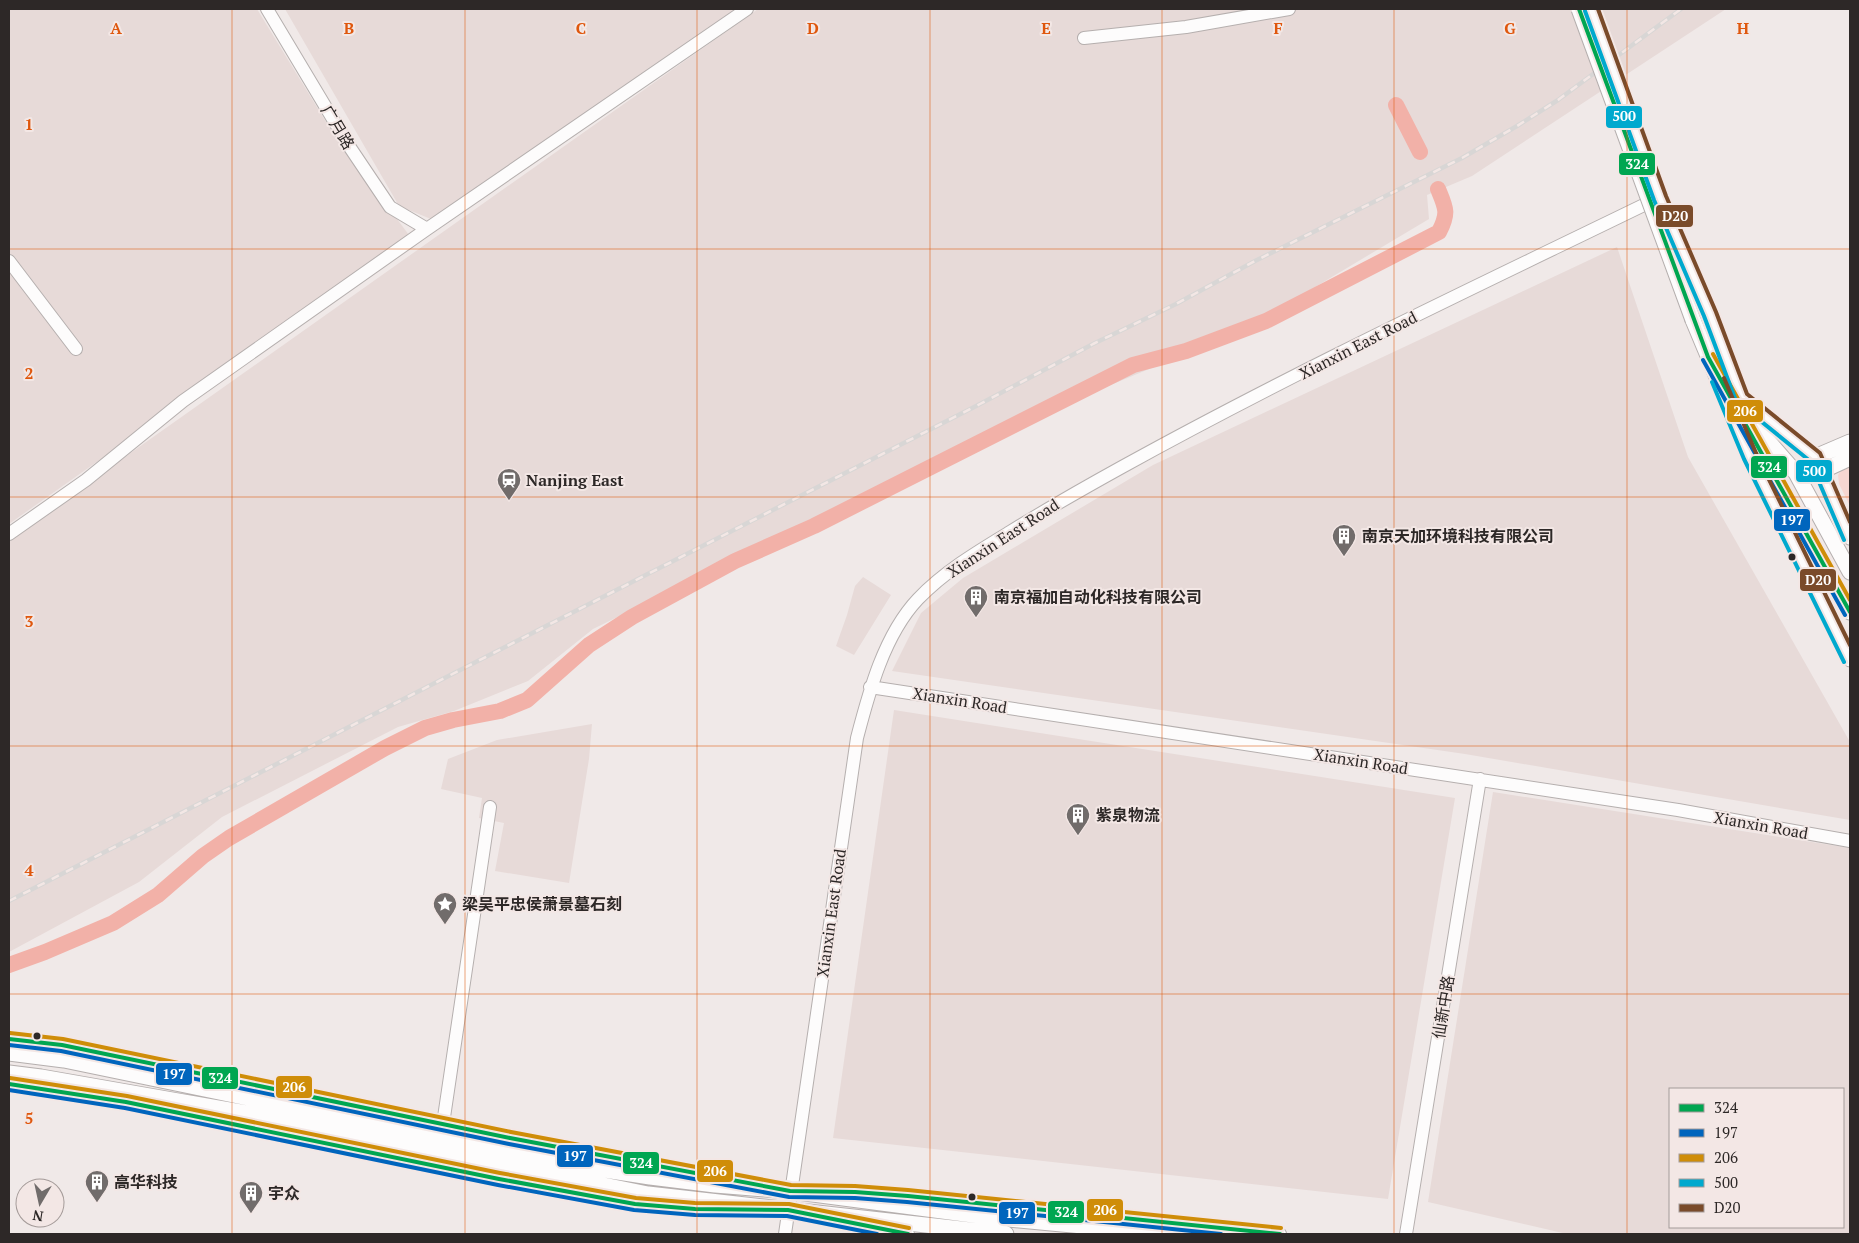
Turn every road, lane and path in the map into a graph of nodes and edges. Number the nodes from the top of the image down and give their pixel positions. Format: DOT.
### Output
graph roads {
  1 [pos="267,9"];
  2 [pos="747,9"];
  3 [pos="1288,9"];
  4 [pos="1579,9"];
  5 [pos="1591,9"];
  6 [pos="1084,38"];
  7 [pos="1650,202"];
  8 [pos="427,229"];
  9 [pos="9,261"];
  10 [pos="76,349"];
  11 [pos="1708,358"];
  12 [pos="1742,398"];
  13 [pos="1850,442"];
  14 [pos="1850,458"];
  15 [pos="1818,464"];
  16 [pos="9,534"];
  17 [pos="1850,537"];
  18 [pos="1850,572"];
  19 [pos="1850,612"];
  20 [pos="1850,659"];
  21 [pos="870,687"];
  22 [pos="1480,779"];
  23 [pos="490,807"];
  24 [pos="1850,841"];
  25 [pos="9,1039"];
  26 [pos="9,1053"];
  27 [pos="9,1073"];
  28 [pos="9,1084"];
  29 [pos="443,1124"];
  30 [pos="790,1191"];
  31 [pos="788,1210"];
  32 [pos="785,1234"];
  33 [pos="908,1234"];
  34 [pos="1006,1234"];
  35 [pos="1167,1234"];
  36 [pos="1280,1234"];
  37 [pos="1406,1234"];
  1 -- 8 [label="street, 广月路"];
  2 -- 8 [label="street"];
  3 -- 6 [label="street"];
  4 -- 7 [label="main road, bridge"];
  5 -- 12 [label="main road, bridge"];
  7 -- 11 [label="main road, bridge"];
  7 -- 21 [label="street, Xianxin East Road"];
  8 -- 16 [label="street"];
  9 -- 10 [label="street"];
  11 -- 19 [label="main road"];
  11 -- 20 [label="main road"];
  12 -- 15 [label="main road"];
  12 -- 18 [label="main road"];
  13 -- 15 [label="main road"];
  14 -- 15 [label="main road"];
  15 -- 17 [label="main road"];
  21 -- 22 [label="street, Xianxin Road"];
  21 -- 30 [label="street, Xianxin East Road"];
  22 -- 24 [label="street, Xianxin Road"];
  22 -- 37 [label="street, 仙新中路"];
  23 -- 29 [label="street"];
  25 -- 29 [label="street"];
  26 -- 30 [label="main road"];
  27 -- 31 [label="main road"];
  28 -- 31 [label="street"];
  29 -- 30 [label="street"];
  30 -- 31 [label="street, Xianxin East Road"];
  30 -- 35 [label="main road"];
  30 -- 36 [label="street"];
  31 -- 32 [label="street, Xianxin East Road"];
  31 -- 33 [label="street"];
  31 -- 34 [label="main road"];
}
